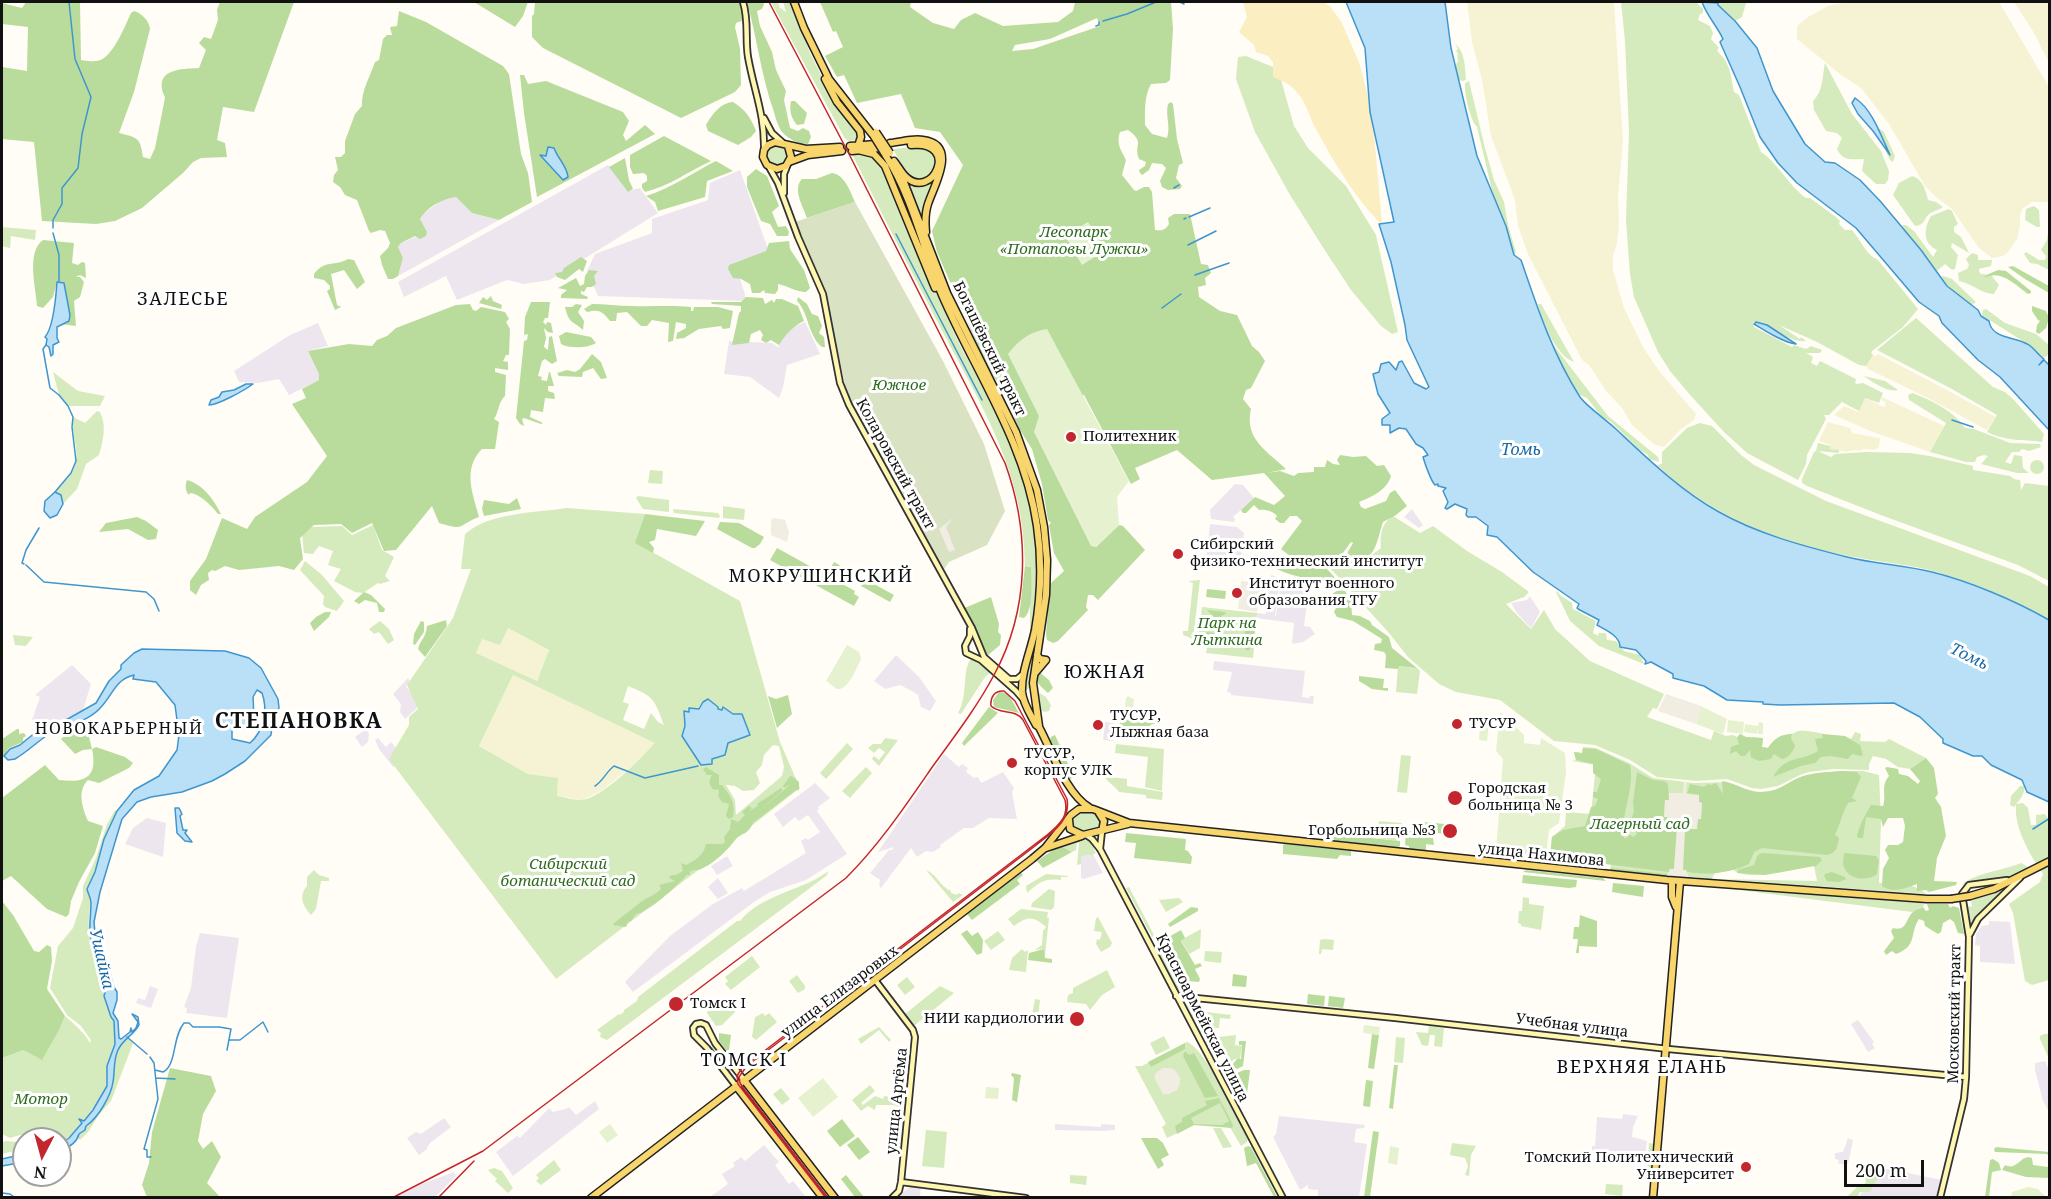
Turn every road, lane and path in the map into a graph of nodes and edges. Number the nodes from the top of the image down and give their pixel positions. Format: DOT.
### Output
graph roads {
  1 [pos="743,2"];
  2 [pos="794,2"];
  3 [pos="820,61"];
  4 [pos="762,115"];
  5 [pos="785,144"];
  6 [pos="878,146"];
  7 [pos="854,148"];
  8 [pos="890,150"];
  9 [pos="764,153"];
  10 [pos="894,161"];
  11 [pos="789,163"];
  12 [pos="768,165"];
  13 [pos="786,202"];
  14 [pos="931,253"];
  15 [pos="961,337"];
  16 [pos="970,627"];
  17 [pos="968,641"];
  18 [pos="980,645"];
  19 [pos="973,656"];
  20 [pos="1024,672"];
  21 [pos="1024,700"];
  22 [pos="1039,727"];
  23 [pos="1071,791"];
  24 [pos="1096,811"];
  25 [pos="1070,817"];
  26 [pos="1129,823"];
  27 [pos="1102,831"];
  28 [pos="1084,835"];
  29 [pos="1045,848"];
  30 [pos="1101,849"];
  31 [pos="2049,861"];
  32 [pos="2024,875"];
  33 [pos="1672,881"];
  34 [pos="1680,881"];
  35 [pos="1676,894"];
  36 [pos="1969,937"];
  37 [pos="875,980"];
  38 [pos="1176,996"];
  39 [pos="707,1028"];
  40 [pos="696,1037"];
  41 [pos="1665,1049"];
  42 [pos="1966,1077"];
  43 [pos="744,1080"];
  44 [pos="736,1086"];
  45 [pos="810,1165"];
  46 [pos="802,1170"];
  47 [pos="819,1176"];
  48 [pos="811,1182"];
  49 [pos="901,1182"];
  50 [pos="591,1197"];
  51 [pos="823,1197"];
  52 [pos="835,1197"];
  53 [pos="892,1197"];
  54 [pos="1026,1197"];
  55 [pos="1283,1197"];
  56 [pos="1653,1197"];
  57 [pos="1940,1197"];
  1 -- 4 [label="main road"];
  2 -- 3 [label="main road, Богашёвский тракт"];
  3 -- 7 [label="main road"];
  3 -- 8 [label="main road, Богашёвский тракт, bridge"];
  4 -- 5 [label="main road"];
  4 -- 9 [label="main road"];
  5 -- 9 [label="main road"];
  5 -- 11 [label="main road"];
  5 -- 11 [label="main road"];
  6 -- 7 [label="main road"];
  7 -- 15 [label="main road"];
  8 -- 10 [label="main road, Богашёвский тракт"];
  8 -- 10 [label="main road"];
  8 -- 14 [label="main road"];
  8 -- 15 [label="main road, Богашёвский тракт"];
  9 -- 12 [label="main road"];
  10 -- 14 [label="main road, Богашёвский тракт"];
  11 -- 12 [label="main road"];
  11 -- 13 [label="main road, Коларовский тракт"];
  12 -- 13 [label="main road, Коларовский тракт"];
  13 -- 16 [label="main road, Коларовский тракт"];
  14 -- 22 [label="main road, Богашёвский тракт"];
  15 -- 20 [label="main road, Богашёвский тракт"];
  16 -- 17 [label="main road"];
  16 -- 18 [label="main road, Коларовский тракт"];
  17 -- 18 [label="main road"];
  17 -- 19 [label="main road"];
  18 -- 19 [label="main road"];
  18 -- 20 [label="main road, Коларовский тракт"];
  19 -- 21 [label="main road"];
  20 -- 21 [label="main road, Богашёвский тракт"];
  21 -- 22 [label="main road"];
  22 -- 23 [label="main road"];
  23 -- 24 [label="main road"];
  23 -- 25 [label="main road"];
  24 -- 25 [label="main road"];
  24 -- 26 [label="main road, улица Нахимова"];
  24 -- 27 [label="main road"];
  25 -- 28 [label="main road"];
  25 -- 29 [label="main road, улица Елизаровых"];
  26 -- 27 [label="main road, улица Нахимова"];
  26 -- 33 [label="main road, улица Нахимова"];
  27 -- 28 [label="main road"];
  27 -- 30 [label="main road"];
  28 -- 29 [label="main road, улица Елизаровых"];
  28 -- 30 [label="main road, Красноармейская улица"];
  29 -- 37 [label="main road, улица Елизаровых"];
  30 -- 38 [label="main road, Красноармейская улица"];
  31 -- 32 [label="main road, улица Нахимова"];
  32 -- 34 [label="main road, улица Нахимова, bridge"];
  32 -- 36 [label="main road"];
  32 -- 36 [label="main road, Московский тракт"];
  33 -- 34 [label="main road, улица Нахимова"];
  33 -- 35 [label="main road"];
  34 -- 35 [label="main road"];
  35 -- 41 [label="main road"];
  36 -- 42 [label="main road, Московский тракт"];
  37 -- 43 [label="main road, улица Елизаровых"];
  37 -- 49 [label="main road, улица Артёма"];
  38 -- 41 [label="main road, Учебная улица"];
  38 -- 55 [label="main road, Красноармейская улица"];
  39 -- 40 [label="main road"];
  39 -- 40 [label="main road"];
  39 -- 43 [label="main road"];
  40 -- 44 [label="main road"];
  41 -- 42 [label="main road, Учебная улица"];
  41 -- 56 [label="main road"];
  42 -- 57 [label="main road, Московский тракт"];
  43 -- 44 [label="main road, улица Елизаровых"];
  43 -- 45 [label="main road"];
  44 -- 46 [label="main road"];
  44 -- 50 [label="main road, улица Елизаровых"];
  45 -- 46 [label="main road"];
  45 -- 47 [label="main road"];
  46 -- 48 [label="main road"];
  47 -- 48 [label="main road"];
  47 -- 52 [label="main road"];
  48 -- 51 [label="main road"];
  49 -- 53 [label="main road, улица Артёма"];
  49 -- 54 [label="main road"];
}
